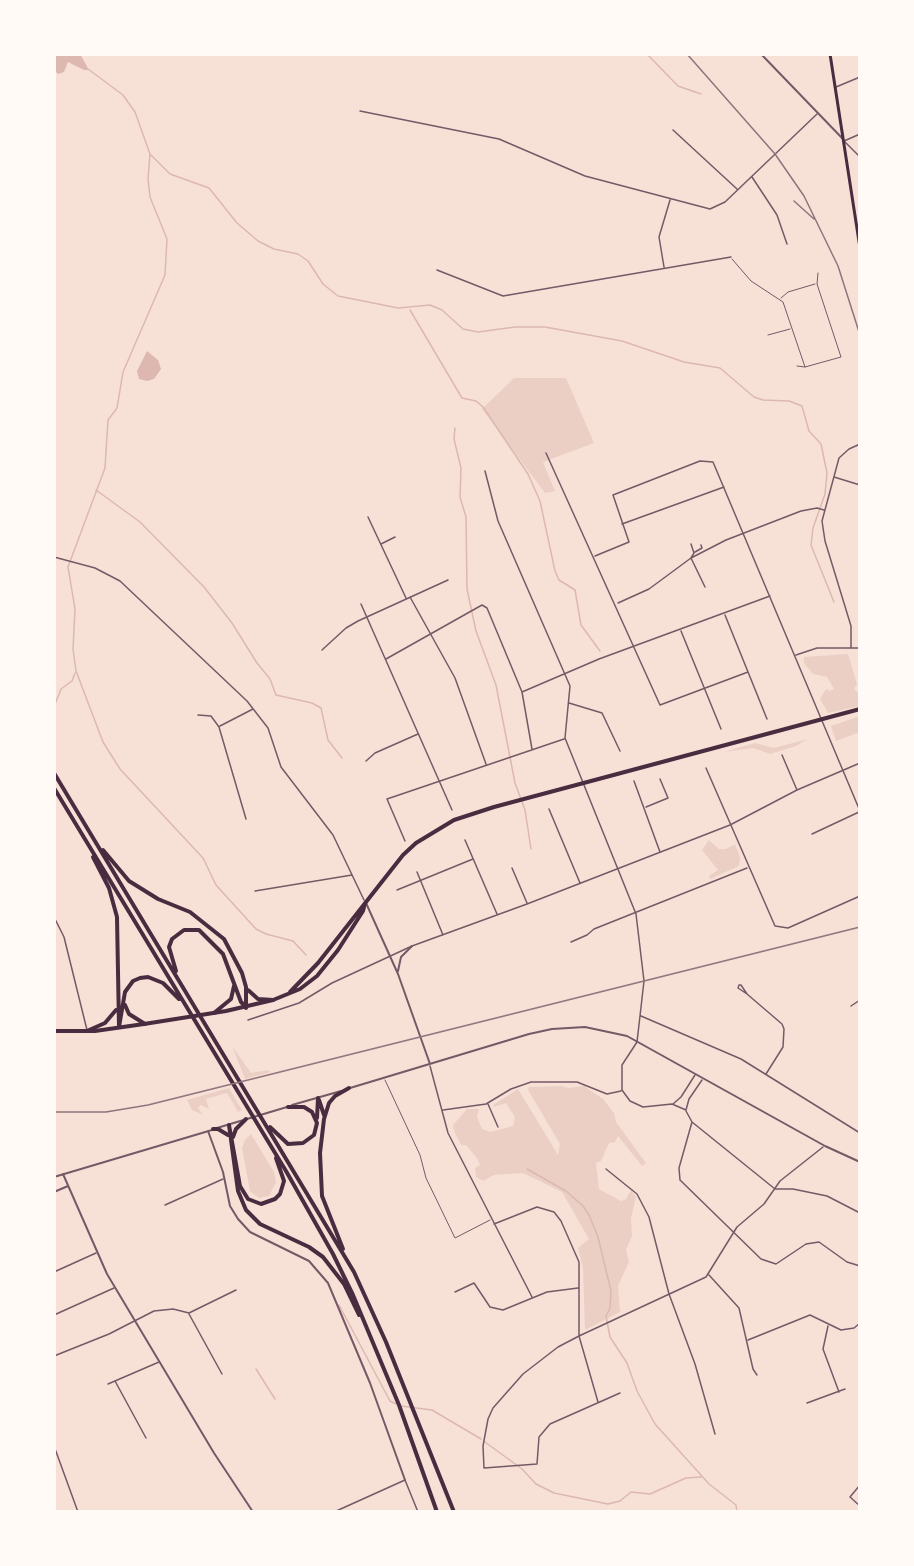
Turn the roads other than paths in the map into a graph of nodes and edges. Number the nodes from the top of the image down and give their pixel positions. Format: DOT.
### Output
graph roads {
  1 [pos="761,54"];
  2 [pos="830,54"];
  3 [pos="860,76"];
  4 [pos="835,87"];
  5 [pos="360,111"];
  6 [pos="817,114"];
  7 [pos="674,130"];
  8 [pos="860,134"];
  9 [pos="844,141"];
  10 [pos="860,157"];
  11 [pos="751,177"];
  12 [pos="738,190"];
  13 [pos="670,200"];
  14 [pos="860,215"];
  15 [pos="855,217"];
  16 [pos="787,244"];
  17 [pos="860,248"];
  18 [pos="731,257"];
  19 [pos="664,267"];
  20 [pos="437,270"];
  21 [pos="818,273"];
  22 [pos="817,284"];
  23 [pos="780,299"];
  24 [pos="792,328"];
  25 [pos="768,335"];
  26 [pos="797,366"];
  27 [pos="805,367"];
  28 [pos="860,444"];
  29 [pos="546,453"];
  30 [pos="485,471"];
  31 [pos="833,476"];
  32 [pos="860,485"];
  33 [pos="724,487"];
  34 [pos="824,510"];
  35 [pos="368,517"];
  36 [pos="621,524"];
  37 [pos="745,533"];
  38 [pos="395,537"];
  39 [pos="381,544"];
  40 [pos="691,544"];
  41 [pos="701,545"];
  42 [pos="694,553"];
  43 [pos="595,555"];
  44 [pos="54,556"];
  45 [pos="690,558"];
  46 [pos="448,580"];
  47 [pos="705,587"];
  48 [pos="771,596"];
  49 [pos="410,597"];
  50 [pos="407,599"];
  51 [pos="361,604"];
  52 [pos="616,604"];
  53 [pos="724,614"];
  54 [pos="367,617"];
  55 [pos="680,630"];
  56 [pos="433,634"];
  57 [pos="636,647"];
  58 [pos="851,648"];
  59 [pos="860,648"];
  60 [pos="322,650"];
  61 [pos="796,655"];
  62 [pos="386,659"];
  63 [pos="748,672"];
  64 [pos="566,674"];
  65 [pos="705,691"];
  66 [pos="522,692"];
  67 [pos="568,703"];
  68 [pos="255,709"];
  69 [pos="860,710"];
  70 [pos="198,715"];
  71 [pos="767,719"];
  72 [pos="822,720"];
  73 [pos="219,726"];
  74 [pos="721,729"];
  75 [pos="420,733"];
  76 [pos="565,738"];
  77 [pos="532,749"];
  78 [pos="620,751"];
  79 [pos="782,755"];
  80 [pos="366,761"];
  81 [pos="860,763"];
  82 [pos="486,764"];
  83 [pos="706,768"];
  84 [pos="842,771"];
  85 [pos="54,773"];
  86 [pos="660,779"];
  87 [pos="634,780"];
  88 [pos="440,781"];
  89 [pos="584,783"];
  90 [pos="54,788"];
  91 [pos="797,790"];
  92 [pos="67,795"];
  93 [pos="645,808"];
  94 [pos="549,809"];
  95 [pos="452,810"];
  96 [pos="860,811"];
  97 [pos="246,819"];
  98 [pos="77,825"];
  99 [pos="730,825"];
  100 [pos="812,834"];
  101 [pos="465,840"];
  102 [pos="405,841"];
  103 [pos="660,852"];
  104 [pos="473,859"];
  105 [pos="512,868"];
  106 [pos="619,868"];
  107 [pos="748,868"];
  108 [pos="417,872"];
  109 [pos="353,874"];
  110 [pos="421,881"];
  111 [pos="580,883"];
  112 [pos="397,890"];
  113 [pos="255,891"];
  114 [pos="860,896"];
  115 [pos="365,902"];
  116 [pos="527,904"];
  117 [pos="636,914"];
  118 [pos="498,915"];
  119 [pos="55,919"];
  120 [pos="443,936"];
  121 [pos="571,942"];
  122 [pos="412,946"];
  123 [pos="390,955"];
  124 [pos="398,974"];
  125 [pos="233,979"];
  126 [pos="180,981"];
  127 [pos="246,987"];
  128 [pos="290,992"];
  129 [pos="747,994"];
  130 [pos="123,999"];
  131 [pos="273,1000"];
  132 [pos="860,1000"];
  133 [pos="117,1004"];
  134 [pos="851,1006"];
  135 [pos="187,1008"];
  136 [pos="246,1008"];
  137 [pos="214,1013"];
  138 [pos="640,1016"];
  139 [pos="248,1020"];
  140 [pos="145,1024"];
  141 [pos="119,1027"];
  142 [pos="54,1031"];
  143 [pos="87,1031"];
  144 [pos="637,1042"];
  145 [pos="430,1064"];
  146 [pos="696,1074"];
  147 [pos="766,1074"];
  148 [pos="384,1078"];
  149 [pos="703,1078"];
  150 [pos="349,1088"];
  151 [pos="622,1090"];
  152 [pos="318,1098"];
  153 [pos="488,1103"];
  154 [pos="672,1104"];
  155 [pos="288,1107"];
  156 [pos="442,1110"];
  157 [pos="686,1110"];
  158 [pos="246,1119"];
  159 [pos="324,1119"];
  160 [pos="692,1122"];
  161 [pos="267,1123"];
  162 [pos="317,1123"];
  163 [pos="228,1125"];
  164 [pos="498,1127"];
  165 [pos="210,1130"];
  166 [pos="860,1134"];
  167 [pos="265,1136"];
  168 [pos="231,1138"];
  169 [pos="825,1146"];
  170 [pos="860,1162"];
  171 [pos="606,1168"];
  172 [pos="63,1174"];
  173 [pos="54,1177"];
  174 [pos="224,1178"];
  175 [pos="68,1186"];
  176 [pos="775,1189"];
  177 [pos="54,1192"];
  178 [pos="165,1205"];
  179 [pos="860,1213"];
  180 [pos="492,1219"];
  181 [pos="494,1224"];
  182 [pos="734,1235"];
  183 [pos="96,1253"];
  184 [pos="860,1266"];
  185 [pos="54,1272"];
  186 [pos="354,1272"];
  187 [pos="708,1275"];
  188 [pos="115,1288"];
  189 [pos="579,1288"];
  190 [pos="236,1290"];
  191 [pos="455,1292"];
  192 [pos="669,1294"];
  193 [pos="532,1297"];
  194 [pos="189,1313"];
  195 [pos="54,1315"];
  196 [pos="135,1321"];
  197 [pos="860,1323"];
  198 [pos="828,1326"];
  199 [pos="579,1336"];
  200 [pos="748,1340"];
  201 [pos="54,1356"];
  202 [pos="160,1362"];
  203 [pos="381,1362"];
  204 [pos="222,1374"];
  205 [pos="757,1375"];
  206 [pos="115,1381"];
  207 [pos="108,1384"];
  208 [pos="845,1389"];
  209 [pos="839,1392"];
  210 [pos="620,1393"];
  211 [pos="598,1403"];
  212 [pos="807,1403"];
  213 [pos="715,1434"];
  214 [pos="146,1438"];
  215 [pos="54,1446"];
  216 [pos="405,1480"];
  217 [pos="860,1485"];
  218 [pos="860,1506"];
  219 [pos="78,1512"];
  220 [pos="253,1512"];
  221 [pos="333,1512"];
  222 [pos="418,1512"];
  223 [pos="437,1512"];
  224 [pos="454,1512"];
  1 -- 6 [label="street"];
  2 -- 4 [label="main road"];
  3 -- 4 [label="street"];
  4 -- 9 [label="main road"];
  5 -- 13 [label="street"];
  6 -- 9 [label="street"];
  6 -- 11 [label="street"];
  7 -- 12 [label="street"];
  8 -- 9 [label="street"];
  9 -- 10 [label="street"];
  9 -- 15 [label="main road"];
  11 -- 12 [label="street"];
  11 -- 16 [label="street"];
  12 -- 13 [label="street"];
  13 -- 19 [label="street"];
  14 -- 15 [label="street"];
  15 -- 17 [label="main road"];
  18 -- 19 [label="street"];
  18 -- 23 [label="lane"];
  19 -- 20 [label="street"];
  21 -- 22 [label="lane"];
  22 -- 23 [label="lane"];
  22 -- 27 [label="lane"];
  23 -- 24 [label="lane"];
  24 -- 25 [label="lane"];
  24 -- 27 [label="lane"];
  26 -- 27 [label="lane"];
  28 -- 31 [label="street"];
  29 -- 43 [label="street"];
  30 -- 64 [label="street"];
  31 -- 32 [label="street"];
  31 -- 34 [label="street"];
  33 -- 36 [label="street"];
  33 -- 36 [label="street"];
  33 -- 37 [label="street"];
  34 -- 37 [label="street"];
  34 -- 58 [label="street"];
  35 -- 39 [label="street"];
  36 -- 43 [label="street"];
  37 -- 45 [label="street"];
  37 -- 48 [label="street"];
  38 -- 39 [label="street"];
  39 -- 50 [label="street"];
  40 -- 42 [label="street"];
  41 -- 42 [label="street"];
  42 -- 45 [label="street"];
  43 -- 52 [label="street"];
  44 -- 68 [label="street"];
  45 -- 47 [label="street"];
  45 -- 52 [label="street"];
  46 -- 49 [label="street"];
  48 -- 53 [label="street"];
  48 -- 61 [label="street"];
  49 -- 50 [label="street"];
  49 -- 56 [label="street"];
  50 -- 54 [label="street"];
  51 -- 54 [label="street"];
  52 -- 57 [label="street"];
  53 -- 55 [label="street"];
  53 -- 63 [label="street"];
  54 -- 60 [label="street"];
  54 -- 62 [label="street"];
  55 -- 57 [label="street"];
  55 -- 65 [label="street"];
  56 -- 62 [label="street"];
  56 -- 66 [label="street"];
  56 -- 82 [label="street"];
  57 -- 64 [label="street"];
  57 -- 65 [label="street"];
  58 -- 59 [label="street"];
  58 -- 61 [label="street"];
  61 -- 72 [label="street"];
  62 -- 75 [label="street"];
  63 -- 65 [label="street"];
  63 -- 71 [label="street"];
  64 -- 66 [label="street"];
  64 -- 67 [label="street"];
  65 -- 74 [label="street"];
  66 -- 77 [label="street"];
  67 -- 76 [label="street"];
  67 -- 78 [label="street"];
  68 -- 73 [label="street"];
  68 -- 109 [label="street"];
  69 -- 72 [label="highway"];
  70 -- 73 [label="street"];
  72 -- 84 [label="street"];
  72 -- 89 [label="highway"];
  73 -- 97 [label="street"];
  75 -- 80 [label="street"];
  75 -- 88 [label="street"];
  76 -- 77 [label="street"];
  76 -- 89 [label="street"];
  77 -- 82 [label="street"];
  79 -- 91 [label="street"];
  81 -- 84 [label="street"];
  82 -- 88 [label="street"];
  83 -- 99 [label="street"];
  84 -- 91 [label="street"];
  84 -- 96 [label="street"];
  85 -- 92 [label="highway"];
  86 -- 93 [label="street"];
  87 -- 93 [label="street"];
  88 -- 95 [label="street"];
  88 -- 102 [label="street"];
  89 -- 106 [label="street"];
  89 -- 115 [label="highway"];
  90 -- 98 [label="highway"];
  91 -- 99 [label="street"];
  92 -- 126 [label="highway"];
  92 -- 127 [label="highway"];
  93 -- 103 [label="street"];
  94 -- 111 [label="street"];
  96 -- 100 [label="street"];
  98 -- 133 [label="highway"];
  98 -- 135 [label="highway"];
  99 -- 103 [label="street"];
  99 -- 107 [label="street"];
  101 -- 104 [label="street"];
  103 -- 106 [label="street"];
  104 -- 110 [label="street"];
  104 -- 118 [label="street"];
  105 -- 116 [label="street"];
  106 -- 111 [label="street"];
  106 -- 117 [label="street"];
  107 -- 114 [label="street"];
  107 -- 117 [label="street"];
  108 -- 110 [label="street"];
  109 -- 113 [label="street"];
  109 -- 115 [label="street"];
  110 -- 112 [label="street"];
  110 -- 120 [label="street"];
  111 -- 116 [label="street"];
  115 -- 123 [label="street"];
  115 -- 128 [label="highway"];
  115 -- 128 [label="highway"];
  116 -- 118 [label="street"];
  117 -- 121 [label="street"];
  117 -- 138 [label="street"];
  118 -- 120 [label="street"];
  119 -- 143 [label="street"];
  120 -- 122 [label="street"];
  122 -- 123 [label="street"];
  122 -- 124 [label="street"];
  123 -- 124 [label="street"];
  123 -- 139 [label="street"];
  124 -- 145 [label="street"];
  125 -- 126 [label="highway"];
  125 -- 136 [label="highway"];
  125 -- 137 [label="highway"];
  126 -- 161 [label="highway"];
  127 -- 131 [label="highway"];
  127 -- 136 [label="highway"];
  128 -- 131 [label="highway"];
  129 -- 147 [label="street"];
  130 -- 135 [label="highway"];
  130 -- 140 [label="highway"];
  130 -- 141 [label="highway"];
  131 -- 136 [label="highway"];
  132 -- 134 [label="street"];
  133 -- 141 [label="highway"];
  133 -- 143 [label="highway"];
  135 -- 167 [label="highway"];
  136 -- 137 [label="highway"];
  137 -- 140 [label="highway"];
  138 -- 144 [label="street"];
  138 -- 147 [label="street"];
  140 -- 141 [label="highway"];
  141 -- 143 [label="highway"];
  142 -- 143 [label="highway"];
  144 -- 145 [label="street"];
  144 -- 146 [label="street"];
  144 -- 151 [label="street"];
  145 -- 148 [label="street"];
  145 -- 156 [label="street"];
  146 -- 149 [label="street"];
  146 -- 154 [label="street"];
  147 -- 166 [label="street"];
  148 -- 150 [label="street"];
  148 -- 180 [label="lane"];
  149 -- 157 [label="street"];
  149 -- 169 [label="street"];
  150 -- 152 [label="street"];
  150 -- 159 [label="highway"];
  151 -- 153 [label="street"];
  151 -- 154 [label="street"];
  152 -- 155 [label="street"];
  152 -- 159 [label="highway"];
  152 -- 162 [label="highway"];
  153 -- 156 [label="street"];
  153 -- 164 [label="street"];
  154 -- 157 [label="street"];
  155 -- 158 [label="street"];
  155 -- 162 [label="highway"];
  156 -- 180 [label="street"];
  157 -- 160 [label="street"];
  158 -- 163 [label="street"];
  158 -- 168 [label="highway"];
  159 -- 186 [label="highway"];
  160 -- 176 [label="street"];
  160 -- 182 [label="street"];
  161 -- 162 [label="highway"];
  161 -- 186 [label="highway"];
  163 -- 165 [label="street"];
  163 -- 168 [label="highway"];
  165 -- 168 [label="highway"];
  165 -- 172 [label="street"];
  165 -- 174 [label="street"];
  167 -- 168 [label="highway"];
  167 -- 203 [label="highway"];
  168 -- 203 [label="highway"];
  169 -- 170 [label="street"];
  169 -- 176 [label="street"];
  171 -- 192 [label="street"];
  172 -- 173 [label="street"];
  172 -- 175 [label="street"];
  174 -- 178 [label="street"];
  174 -- 216 [label="street"];
  175 -- 177 [label="street"];
  175 -- 183 [label="street"];
  176 -- 179 [label="street"];
  176 -- 182 [label="street"];
  180 -- 181 [label="street"];
  181 -- 189 [label="street"];
  181 -- 193 [label="street"];
  182 -- 184 [label="street"];
  182 -- 187 [label="street"];
  183 -- 185 [label="street"];
  183 -- 188 [label="street"];
  186 -- 224 [label="highway"];
  187 -- 192 [label="street"];
  187 -- 200 [label="street"];
  188 -- 195 [label="street"];
  188 -- 196 [label="street"];
  189 -- 193 [label="street"];
  189 -- 199 [label="street"];
  190 -- 194 [label="street"];
  191 -- 193 [label="street"];
  192 -- 199 [label="street"];
  192 -- 213 [label="street"];
  194 -- 196 [label="street"];
  194 -- 204 [label="street"];
  196 -- 201 [label="street"];
  196 -- 202 [label="street"];
  197 -- 198 [label="street"];
  198 -- 200 [label="street"];
  198 -- 209 [label="street"];
  199 -- 211 [label="street"];
  199 -- 211 [label="street"];
  200 -- 205 [label="street"];
  202 -- 206 [label="street"];
  202 -- 220 [label="street"];
  203 -- 223 [label="highway"];
  206 -- 207 [label="street"];
  206 -- 214 [label="street"];
  208 -- 209 [label="street"];
  209 -- 212 [label="street"];
  210 -- 211 [label="street"];
  215 -- 219 [label="street"];
  216 -- 221 [label="street"];
  216 -- 222 [label="street"];
  217 -- 218 [label="street"];
}
